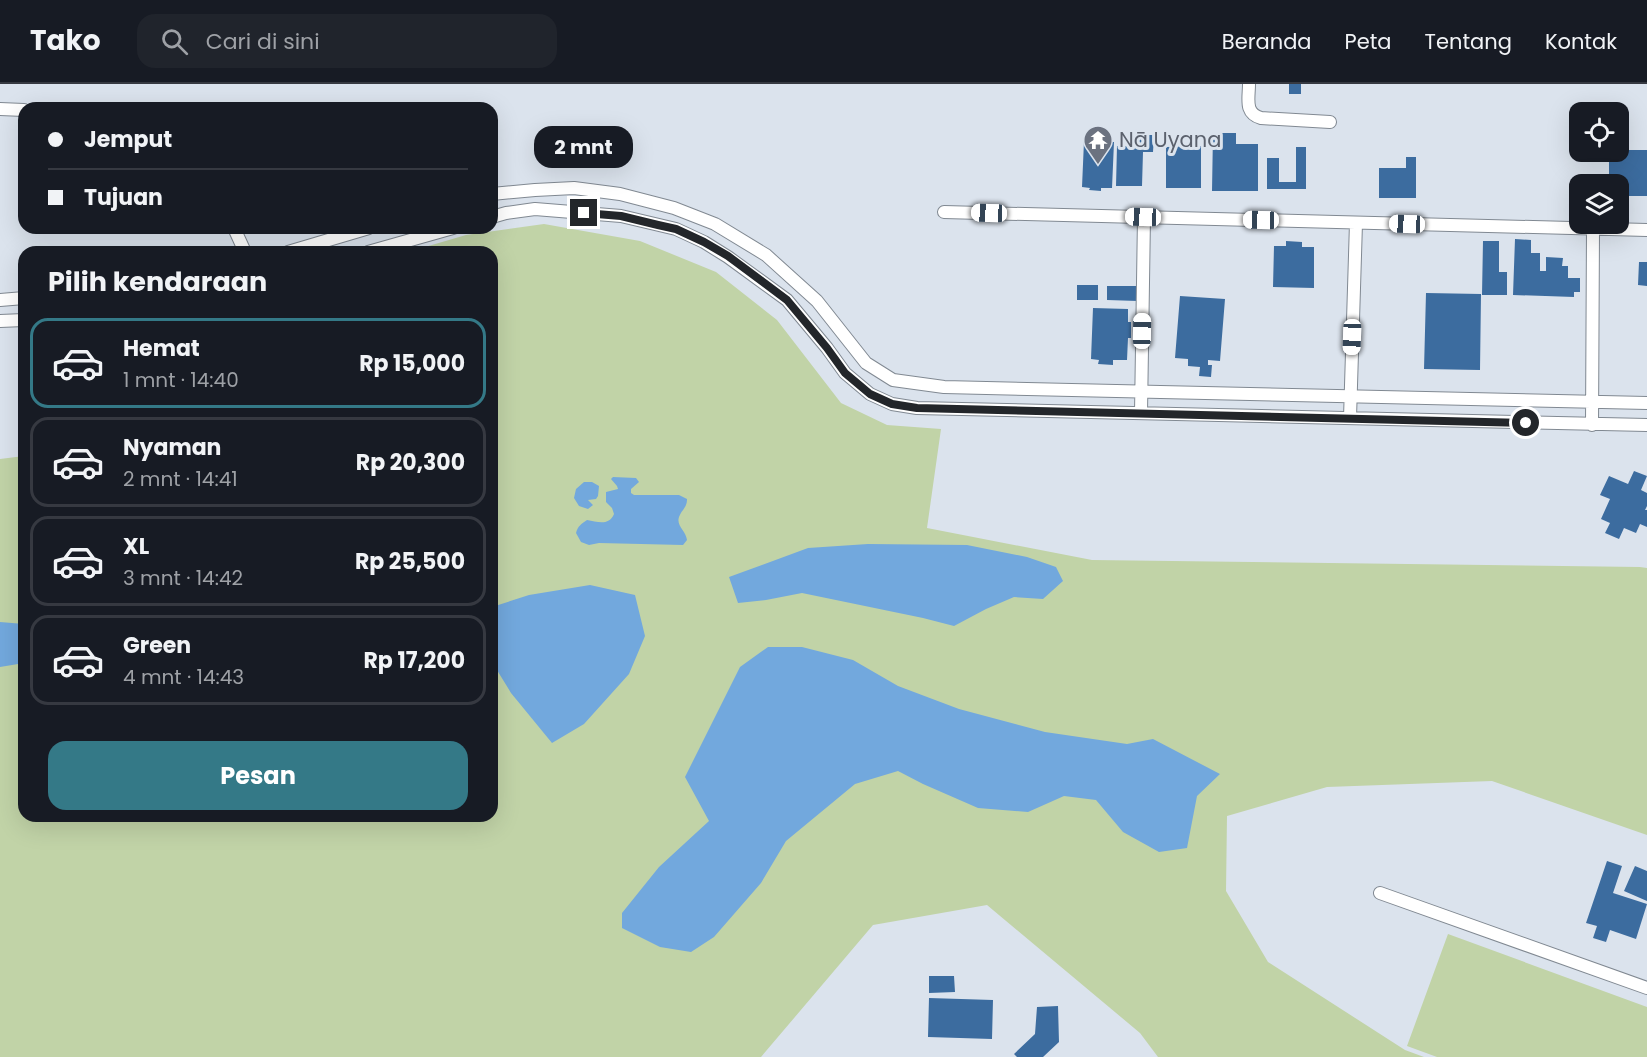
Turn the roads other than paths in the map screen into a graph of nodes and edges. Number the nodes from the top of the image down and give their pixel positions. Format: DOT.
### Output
graph roads {
  1 [pos="1249,84"];
  2 [pos="0,109"];
  3 [pos="18,110"];
  4 [pos="1330,122"];
  5 [pos="498,193"];
  6 [pos="944,212"];
  7 [pos="498,215"];
  8 [pos="1143,217"];
  9 [pos="1356,223"];
  10 [pos="1569,228"];
  11 [pos="1629,230"];
  12 [pos="1647,230"];
  13 [pos="349,234"];
  14 [pos="432,234"];
  15 [pos="1593,234"];
  16 [pos="308,246"];
  17 [pos="389,246"];
  18 [pos="18,298"];
  19 [pos="0,300"];
  20 [pos="18,320"];
  21 [pos="0,321"];
  22 [pos="1141,392"];
  23 [pos="1350,397"];
  24 [pos="1592,402"];
  25 [pos="1647,403"];
  26 [pos="1141,413"];
  27 [pos="1350,418"];
  28 [pos="1592,424"];
  29 [pos="1647,425"];
  30 [pos="1380,893"];
  31 [pos="1647,988"];
  1 -- 4 [label="street"];
  2 -- 3 [label="street"];
  5 -- 22 [label="street"];
  6 -- 8 [label="street"];
  7 -- 26 [label="street"];
  8 -- 9 [label="street"];
  8 -- 22 [label="street"];
  9 -- 10 [label="street"];
  9 -- 23 [label="street"];
  11 -- 12 [label="street"];
  13 -- 16 [label="street"];
  14 -- 17 [label="street"];
  15 -- 24 [label="street"];
  18 -- 19 [label="street"];
  20 -- 21 [label="street"];
  22 -- 23 [label="street"];
  22 -- 26 [label="street"];
  23 -- 24 [label="street"];
  23 -- 27 [label="street"];
  24 -- 25 [label="street"];
  24 -- 28 [label="street"];
  26 -- 27 [label="street"];
  27 -- 28 [label="street"];
  28 -- 29 [label="street"];
  30 -- 31 [label="street"];
}
